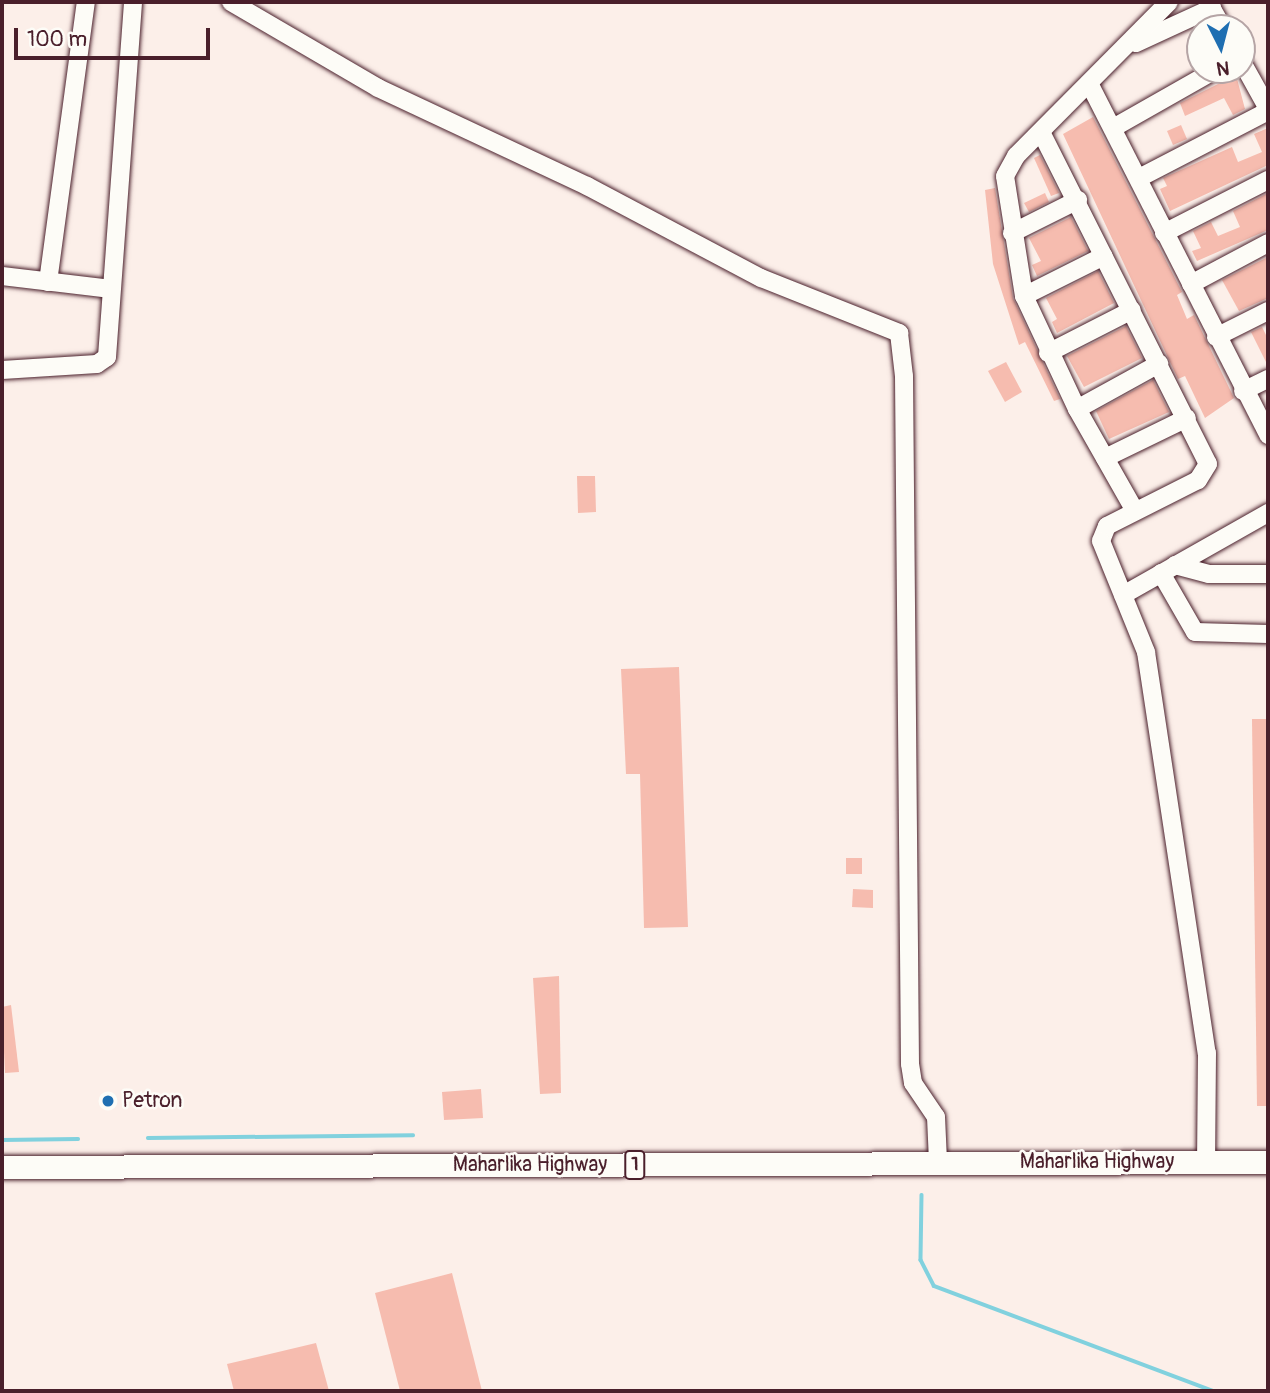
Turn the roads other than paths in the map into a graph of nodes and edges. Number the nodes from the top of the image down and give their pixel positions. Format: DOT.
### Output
graph roads {
  1 [pos="86,2"];
  2 [pos="133,2"];
  3 [pos="231,2"];
  4 [pos="1170,2"];
  5 [pos="1210,5"];
  6 [pos="1125,47"];
  7 [pos="1190,84"];
  8 [pos="1254,84"];
  9 [pos="1090,85"];
  10 [pos="1268,110"];
  11 [pos="1112,128"];
  12 [pos="1042,134"];
  13 [pos="1139,178"];
  14 [pos="1268,180"];
  15 [pos="1078,200"];
  16 [pos="1012,233"];
  17 [pos="1164,233"];
  18 [pos="1268,243"];
  19 [pos="1104,256"];
  20 [pos="2,276"];
  21 [pos="48,282"];
  22 [pos="1191,284"];
  23 [pos="111,289"];
  24 [pos="1024,296"];
  25 [pos="1132,310"];
  26 [pos="1268,311"];
  27 [pos="1216,338"];
  28 [pos="1048,353"];
  29 [pos="1159,364"];
  30 [pos="2,370"];
  31 [pos="1268,379"];
  32 [pos="1243,391"];
  33 [pos="1077,409"];
  34 [pos="1187,418"];
  35 [pos="1268,435"];
  36 [pos="1105,458"];
  37 [pos="1135,511"];
  38 [pos="1268,513"];
  39 [pos="1168,569"];
  40 [pos="1268,574"];
  41 [pos="1123,595"];
  42 [pos="1268,634"];
  43 [pos="938,1161"];
  44 [pos="1206,1162"];
  45 [pos="1268,1162"];
  46 [pos="2,1167"];
  1 -- 21 [label="street"];
  2 -- 23 [label="street"];
  3 -- 43 [label="street"];
  4 -- 6 [label="street"];
  5 -- 6 [label="street"];
  6 -- 9 [label="street"];
  7 -- 11 [label="street"];
  8 -- 10 [label="street"];
  9 -- 11 [label="street"];
  9 -- 12 [label="street"];
  10 -- 13 [label="street"];
  11 -- 13 [label="street"];
  12 -- 15 [label="street"];
  12 -- 16 [label="street"];
  13 -- 17 [label="street"];
  14 -- 17 [label="street"];
  15 -- 16 [label="street"];
  15 -- 19 [label="street"];
  16 -- 24 [label="street"];
  17 -- 22 [label="street"];
  18 -- 22 [label="street"];
  19 -- 24 [label="street"];
  19 -- 25 [label="street"];
  20 -- 21 [label="street"];
  21 -- 23 [label="street"];
  22 -- 27 [label="street"];
  23 -- 30 [label="street"];
  24 -- 28 [label="street"];
  25 -- 28 [label="street"];
  25 -- 29 [label="street"];
  26 -- 27 [label="street"];
  27 -- 32 [label="street"];
  28 -- 33 [label="street"];
  29 -- 33 [label="street"];
  29 -- 34 [label="street"];
  31 -- 32 [label="street"];
  32 -- 35 [label="street"];
  33 -- 36 [label="street"];
  34 -- 36 [label="street"];
  34 -- 37 [label="street"];
  36 -- 37 [label="street"];
  37 -- 41 [label="street"];
  38 -- 39 [label="street"];
  39 -- 40 [label="street"];
  39 -- 41 [label="street"];
  39 -- 42 [label="street"];
  41 -- 44 [label="street"];
  43 -- 44 [label="main road, Maharlika Highway / 1"];
  43 -- 46 [label="main road, Maharlika Highway / 1"];
  44 -- 45 [label="main road, Maharlika Highway / 1"];
}
